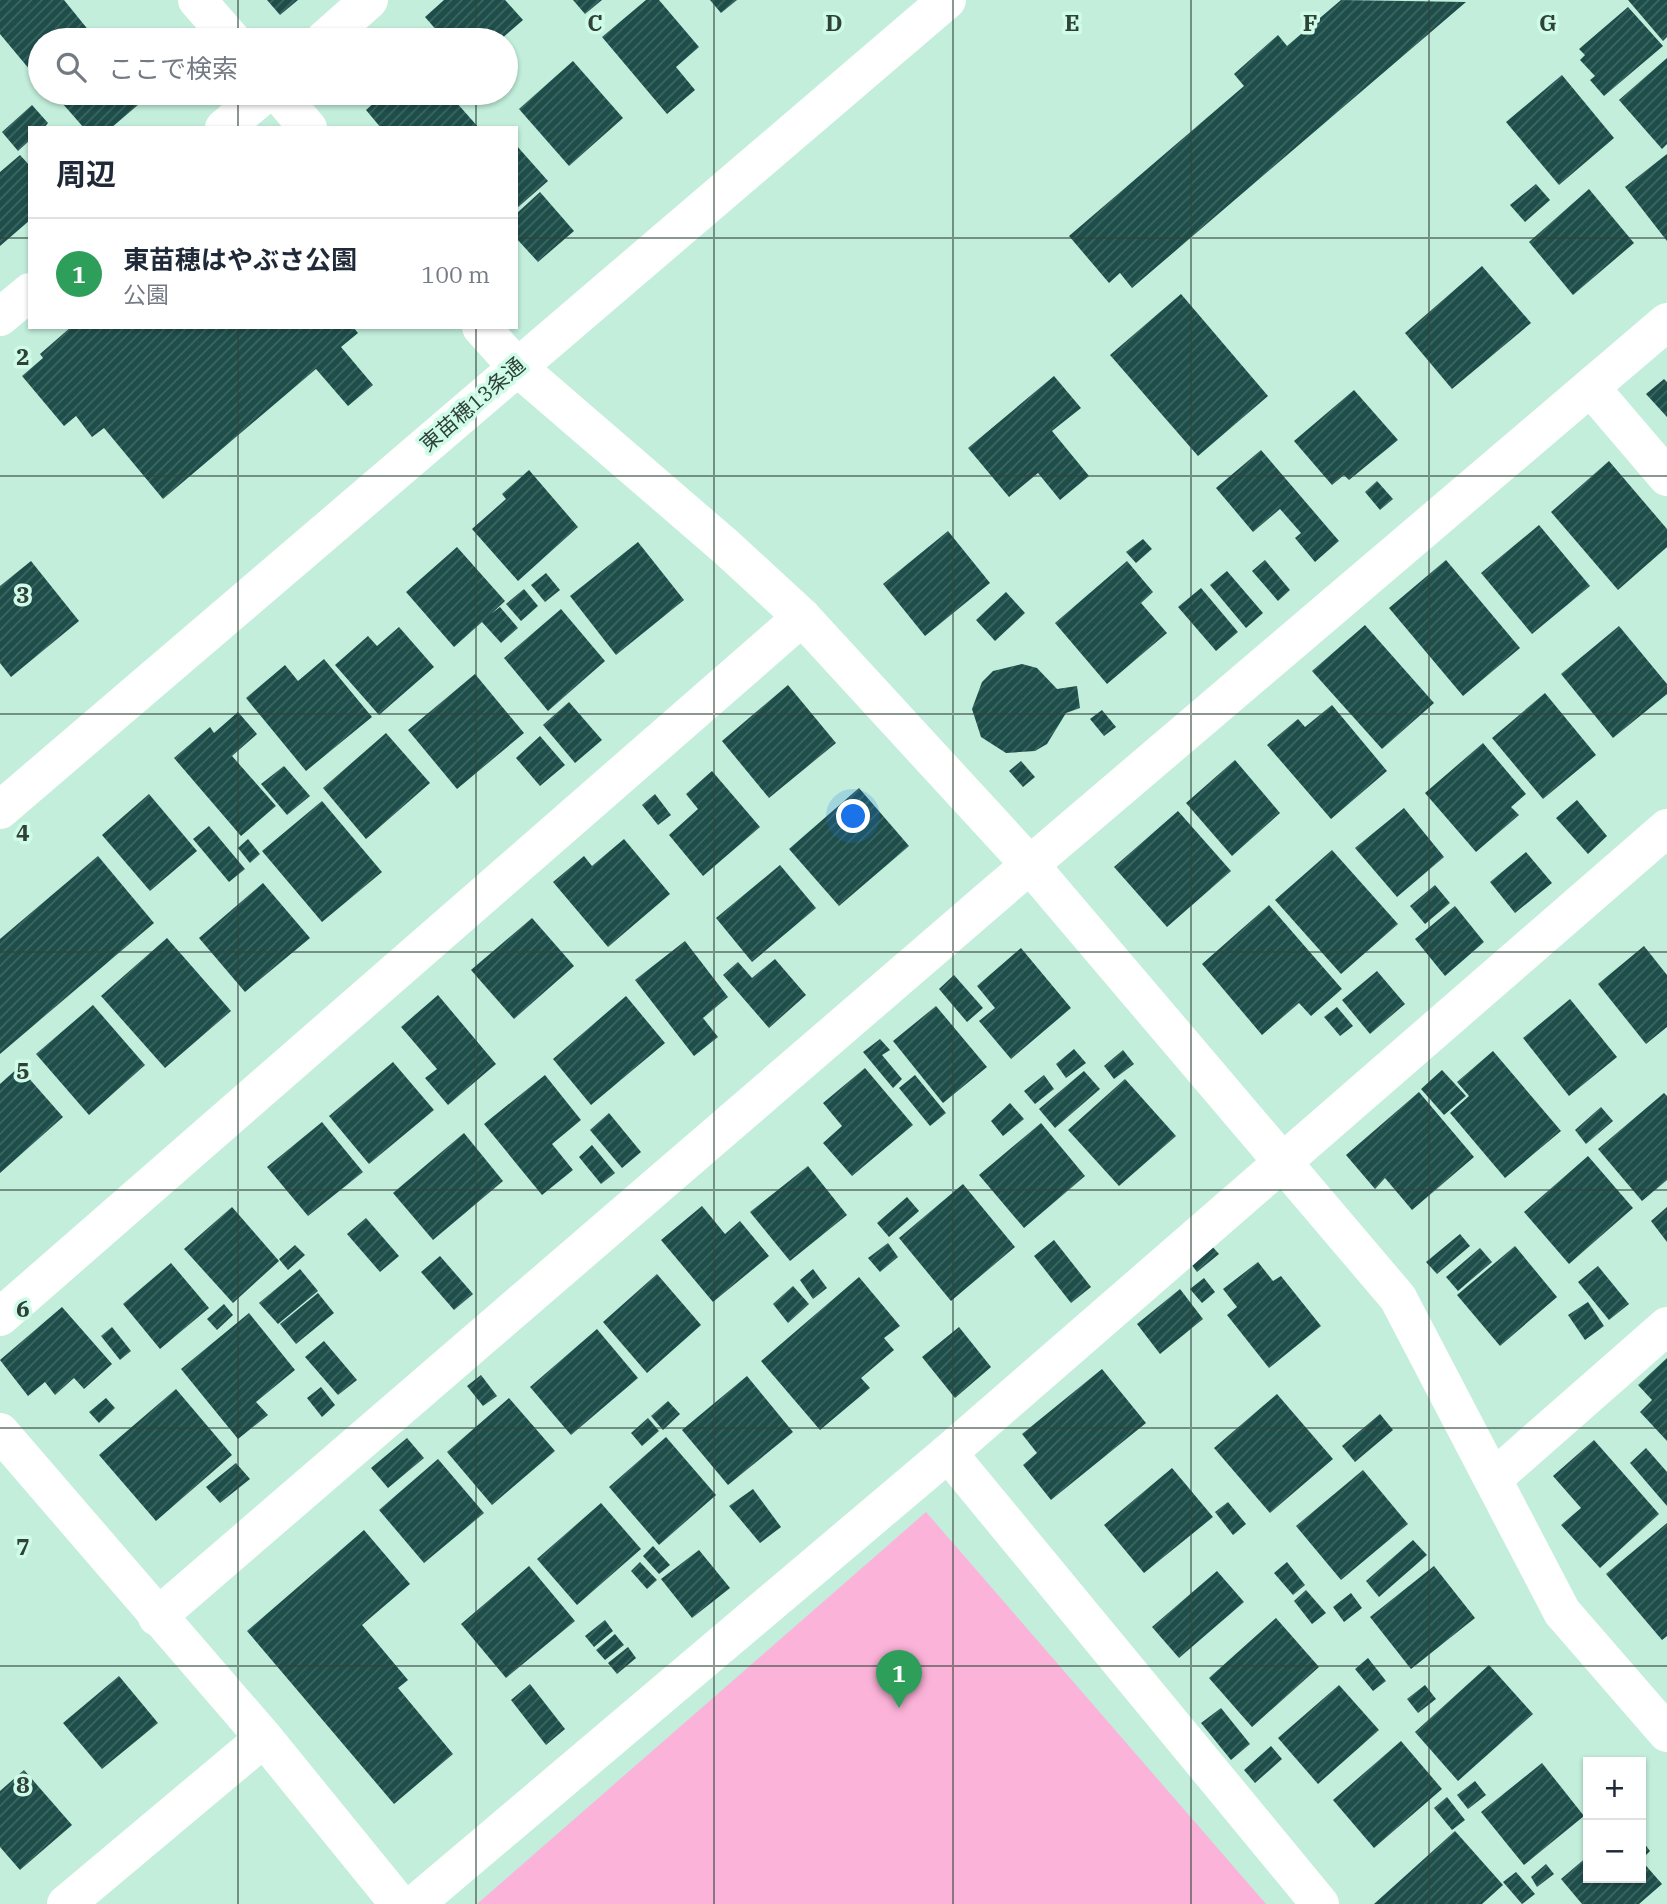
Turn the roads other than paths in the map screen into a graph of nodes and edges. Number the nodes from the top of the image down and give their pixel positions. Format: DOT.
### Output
graph roads {
  1 [pos="197,0"];
  2 [pos="369,0"];
  3 [pos="947,0"];
  4 [pos="222,28"];
  5 [pos="338,28"];
  6 [pos="252,105"];
  7 [pos="288,105"];
  8 [pos="226,126"];
  9 [pos="306,126"];
  10 [pos="28,294"];
  11 [pos="0,317"];
  12 [pos="1667,322"];
  13 [pos="483,329"];
  14 [pos="516,366"];
  15 [pos="1591,388"];
  16 [pos="1667,477"];
  17 [pos="802,617"];
  18 [pos="0,810"];
  19 [pos="1667,828"];
  20 [pos="1030,865"];
  21 [pos="1282,1163"];
  22 [pos="0,1317"];
  23 [pos="1667,1326"];
  24 [pos="0,1432"];
  25 [pos="948,1453"];
  26 [pos="1494,1478"];
  27 [pos="157,1617"];
  28 [pos="1667,1733"];
  29 [pos="264,1738"];
  30 [pos="66,1904"];
  31 [pos="398,1904"];
  32 [pos="415,1904"];
  33 [pos="1320,1904"];
  1 -- 4 [label="street"];
  2 -- 5 [label="street"];
  3 -- 14 [label="street, 東苗穂13条通"];
  6 -- 8 [label="street"];
  7 -- 9 [label="street"];
  10 -- 11 [label="street"];
  12 -- 15 [label="street"];
  13 -- 14 [label="street"];
  14 -- 17 [label="street"];
  14 -- 18 [label="street, 東苗穂13条通"];
  15 -- 16 [label="street"];
  15 -- 20 [label="street"];
  17 -- 20 [label="street"];
  17 -- 22 [label="street"];
  19 -- 21 [label="street"];
  20 -- 21 [label="street"];
  20 -- 27 [label="street"];
  21 -- 25 [label="street"];
  21 -- 26 [label="street"];
  23 -- 26 [label="street"];
  24 -- 27 [label="street"];
  25 -- 32 [label="street"];
  25 -- 33 [label="street"];
  26 -- 28 [label="street"];
  27 -- 29 [label="street"];
  29 -- 30 [label="street"];
  29 -- 31 [label="street"];
}
